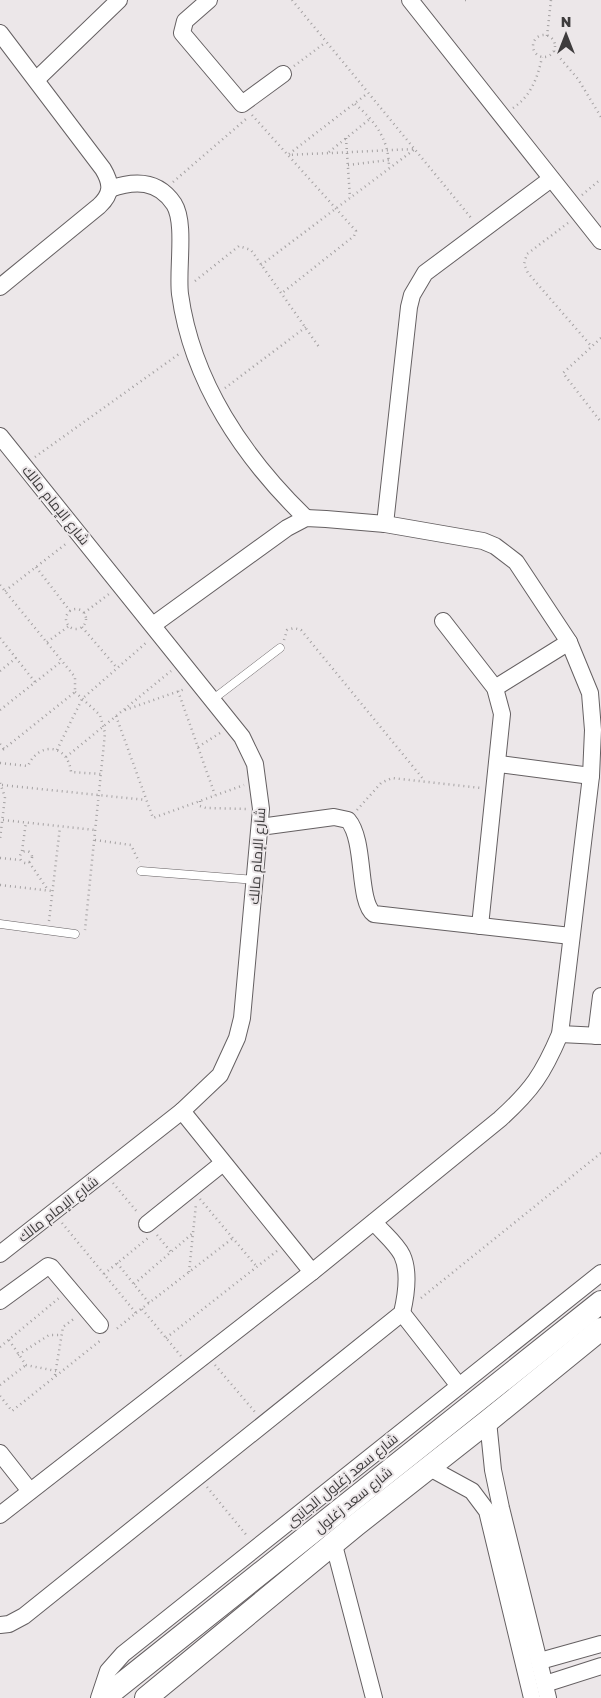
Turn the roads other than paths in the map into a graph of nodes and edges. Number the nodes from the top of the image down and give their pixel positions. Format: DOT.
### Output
graph roads {
  1 [pos="119,0"];
  2 [pos="209,0"];
  3 [pos="410,0"];
  4 [pos="0,34"];
  5 [pos="283,74"];
  6 [pos="37,79"];
  7 [pos="551,179"];
  8 [pos="110,189"];
  9 [pos="601,242"];
  10 [pos="0,287"];
  11 [pos="0,436"];
  12 [pos="306,518"];
  13 [pos="384,524"];
  14 [pos="443,621"];
  15 [pos="156,628"];
  16 [pos="570,642"];
  17 [pos="280,648"];
  18 [pos="495,688"];
  19 [pos="212,700"];
  20 [pos="597,730"];
  21 [pos="499,764"];
  22 [pos="591,776"];
  23 [pos="260,827"];
  24 [pos="141,871"];
  25 [pos="256,880"];
  26 [pos="0,924"];
  27 [pos="480,926"];
  28 [pos="75,934"];
  29 [pos="571,936"];
  30 [pos="601,996"];
  31 [pos="560,1034"];
  32 [pos="599,1036"];
  33 [pos="182,1112"];
  34 [pos="223,1162"];
  35 [pos="374,1222"];
  36 [pos="151,1228"];
  37 [pos="0,1254"];
  38 [pos="312,1272"];
  39 [pos="601,1273"];
  40 [pos="0,1301"];
  41 [pos="601,1302"];
  42 [pos="402,1313"];
  43 [pos="100,1325"];
  44 [pos="601,1329"];
  45 [pos="569,1341"];
  46 [pos="459,1386"];
  47 [pos="488,1421"];
  48 [pos="0,1453"];
  49 [pos="428,1467"];
  50 [pos="30,1492"];
  51 [pos="0,1515"];
  52 [pos="334,1545"];
  53 [pos="0,1625"];
  54 [pos="601,1644"];
  55 [pos="540,1661"];
  56 [pos="601,1666"];
  57 [pos="546,1691"];
  58 [pos="99,1698"];
  59 [pos="104,1698"];
  60 [pos="146,1698"];
  61 [pos="374,1698"];
  62 [pos="532,1698"];
  1 -- 6 [label="street"];
  2 -- 5 [label="street"];
  3 -- 7 [label="street"];
  4 -- 6 [label="street"];
  6 -- 8 [label="street"];
  7 -- 9 [label="street"];
  7 -- 13 [label="street"];
  8 -- 10 [label="street"];
  8 -- 12 [label="street"];
  11 -- 15 [label="street, شارع الإمام مالك"];
  12 -- 13 [label="street"];
  12 -- 15 [label="street"];
  13 -- 16 [label="street"];
  14 -- 18 [label="street"];
  15 -- 19 [label="street, شارع الإمام مالك"];
  16 -- 18 [label="street"];
  16 -- 20 [label="street"];
  17 -- 19 [label="lane"];
  18 -- 21 [label="street"];
  19 -- 23 [label="street, شارع الإمام مالك"];
  20 -- 22 [label="street"];
  21 -- 22 [label="street"];
  21 -- 27 [label="street"];
  22 -- 29 [label="street"];
  23 -- 25 [label="street, شارع الإمام مالك"];
  23 -- 27 [label="street"];
  24 -- 25 [label="lane"];
  25 -- 33 [label="street, شارع الإمام مالك"];
  26 -- 28 [label="lane"];
  27 -- 29 [label="street"];
  29 -- 31 [label="street"];
  30 -- 32 [label="street"];
  31 -- 32 [label="street"];
  31 -- 35 [label="street"];
  33 -- 34 [label="street"];
  33 -- 37 [label="street, شارع الإمام مالك"];
  34 -- 36 [label="street"];
  34 -- 38 [label="street"];
  35 -- 38 [label="street"];
  35 -- 42 [label="street"];
  38 -- 50 [label="street"];
  39 -- 46 [label="street, شارع سعد زغلول الجانبى"];
  40 -- 43 [label="street"];
  41 -- 45 [label="main road, شارع سعد زغلول"];
  42 -- 46 [label="street"];
  42 -- 53 [label="street"];
  44 -- 45 [label="main road, شارع سعد زغلول"];
  45 -- 47 [label="main road, شارع سعد زغلول"];
  45 -- 59 [label="main road, شارع سعد زغلول"];
  46 -- 58 [label="street, شارع سعد زغلول الجانبى"];
  47 -- 49 [label="main road, شارع سعد زغلول"];
  47 -- 55 [label="street"];
  48 -- 50 [label="street"];
  49 -- 52 [label="main road, شارع سعد زغلول"];
  49 -- 62 [label="street"];
  50 -- 51 [label="street"];
  52 -- 60 [label="main road, شارع سعد زغلول"];
  52 -- 61 [label="street"];
  54 -- 55 [label="street"];
  55 -- 57 [label="street"];
  56 -- 57 [label="street"];
}
